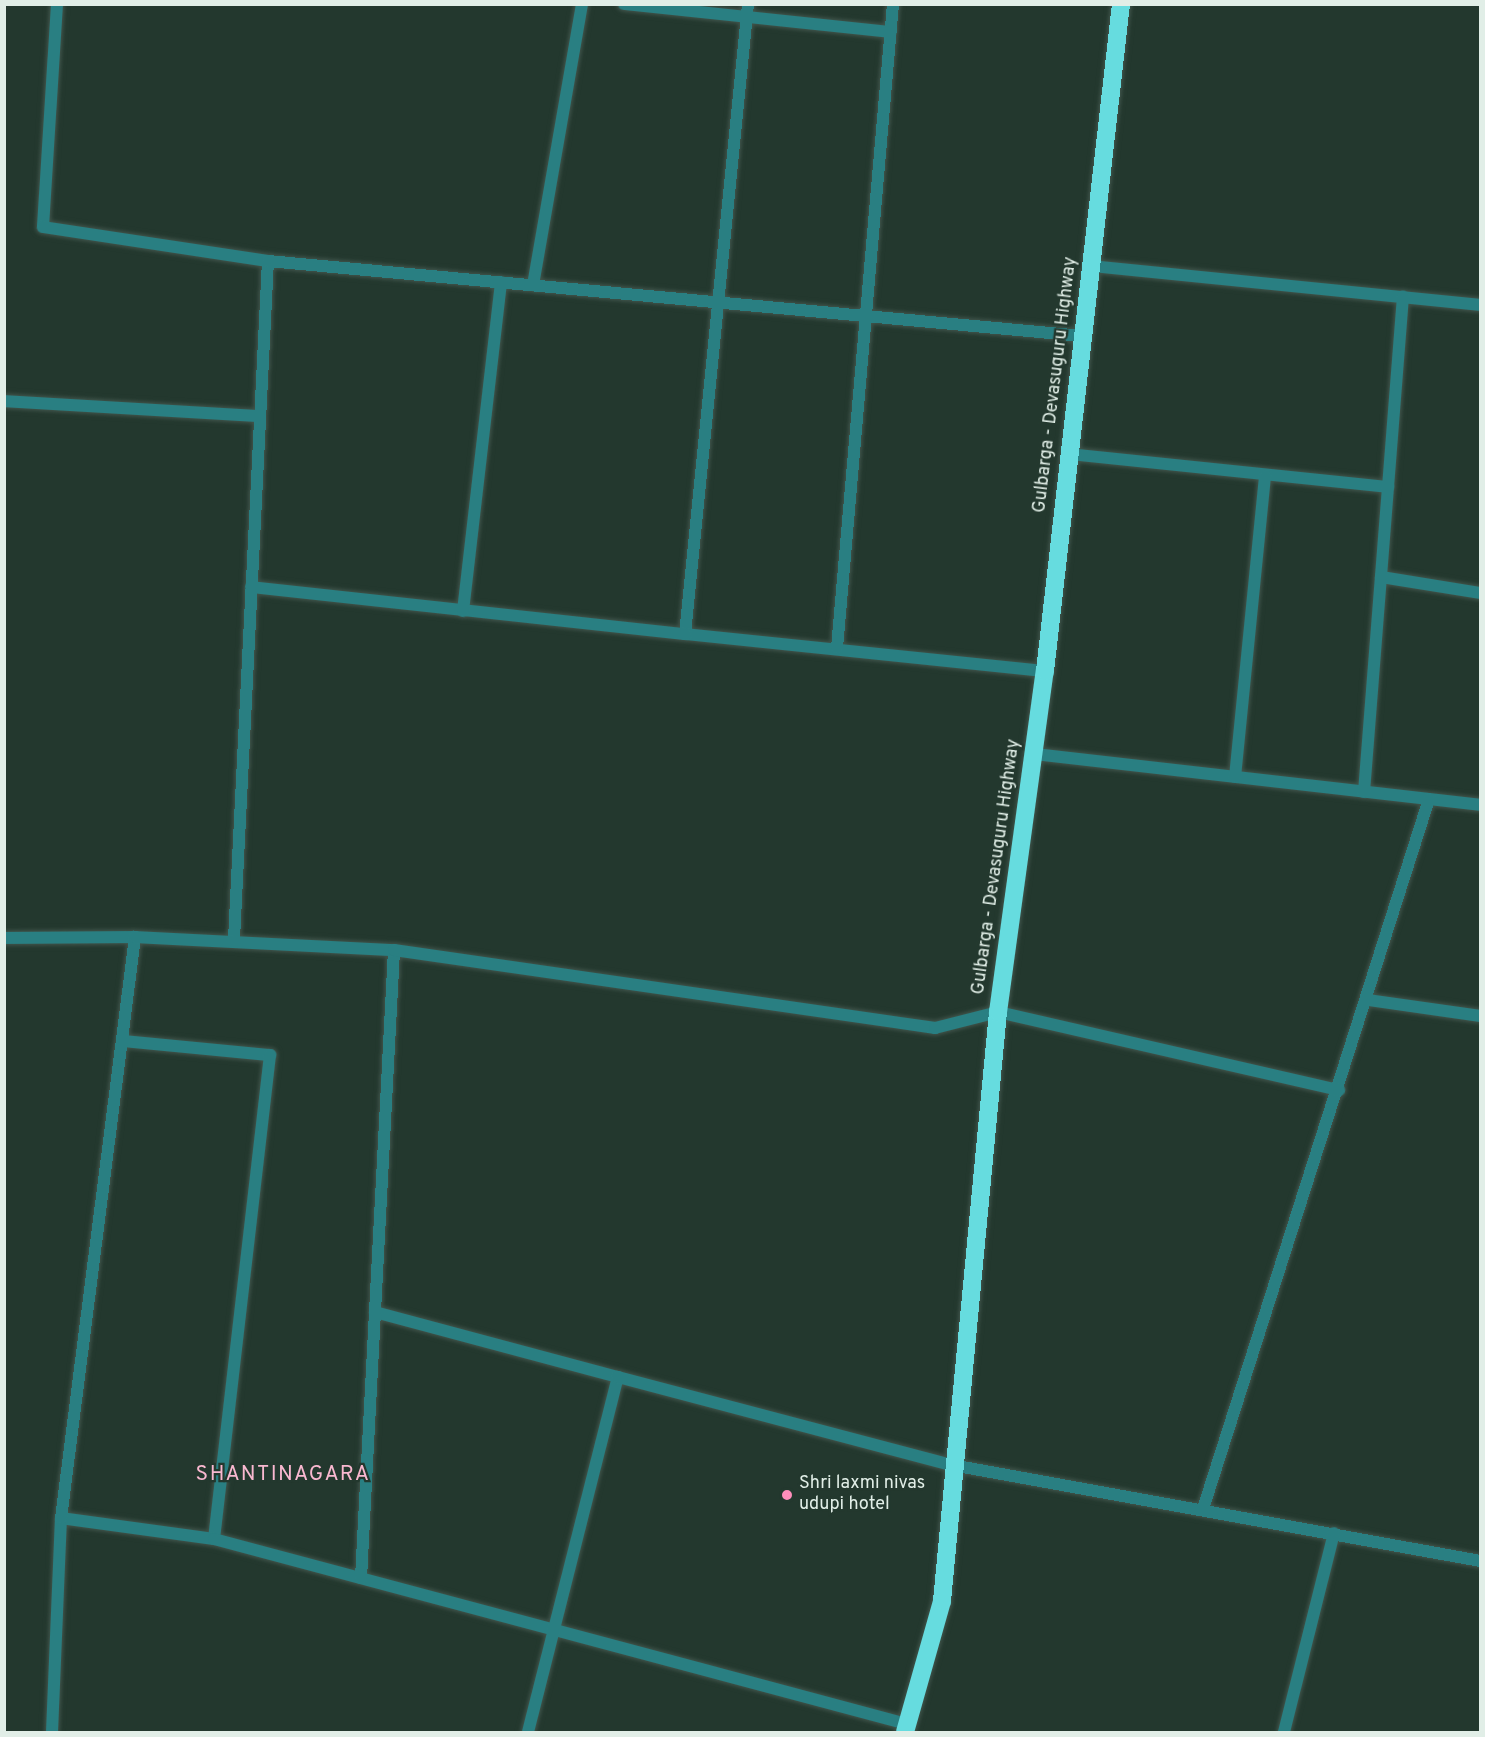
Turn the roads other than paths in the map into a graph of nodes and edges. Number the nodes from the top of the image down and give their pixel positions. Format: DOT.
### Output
graph roads {
  1 [pos="57,4"];
  2 [pos="582,4"];
  3 [pos="624,4"];
  4 [pos="893,4"];
  5 [pos="1121,4"];
  6 [pos="747,11"];
  7 [pos="891,32"];
  8 [pos="268,261"];
  9 [pos="1091,266"];
  10 [pos="501,282"];
  11 [pos="533,285"];
  12 [pos="1403,297"];
  13 [pos="717,302"];
  14 [pos="1480,305"];
  15 [pos="866,316"];
  16 [pos="1083,336"];
  17 [pos="4,401"];
  18 [pos="260,416"];
  19 [pos="1069,454"];
  20 [pos="1264,476"];
  21 [pos="1388,486"];
  22 [pos="1381,577"];
  23 [pos="251,587"];
  24 [pos="1480,593"];
  25 [pos="463,611"];
  26 [pos="686,634"];
  27 [pos="837,648"];
  28 [pos="1045,671"];
  29 [pos="1034,754"];
  30 [pos="1235,777"];
  31 [pos="1364,792"];
  32 [pos="1429,799"];
  33 [pos="1480,805"];
  34 [pos="4,938"];
  35 [pos="135,938"];
  36 [pos="234,939"];
  37 [pos="393,950"];
  38 [pos="1368,1000"];
  39 [pos="998,1012"];
  40 [pos="1480,1016"];
  41 [pos="124,1041"];
  42 [pos="1339,1090"];
  43 [pos="375,1312"];
  44 [pos="618,1377"];
  45 [pos="952,1465"];
  46 [pos="1203,1509"];
  47 [pos="61,1518"];
  48 [pos="1334,1533"];
  49 [pos="214,1539"];
  50 [pos="1480,1561"];
  51 [pos="361,1578"];
  52 [pos="558,1631"];
  53 [pos="906,1728"];
  54 [pos="52,1732"];
  55 [pos="528,1732"];
  56 [pos="1284,1732"];
  1 -- 8 [label="street"];
  2 -- 11 [label="street"];
  3 -- 6 [label="street"];
  4 -- 7 [label="street"];
  5 -- 9 [label="highway, Gulbarga - Devasuguru Highway"];
  6 -- 7 [label="street"];
  6 -- 13 [label="street"];
  7 -- 15 [label="street"];
  8 -- 10 [label="street"];
  8 -- 18 [label="street"];
  9 -- 12 [label="street"];
  9 -- 16 [label="highway, Gulbarga - Devasuguru Highway"];
  10 -- 11 [label="street"];
  10 -- 25 [label="street"];
  11 -- 13 [label="street"];
  12 -- 14 [label="street"];
  12 -- 21 [label="street"];
  13 -- 15 [label="street"];
  13 -- 26 [label="street"];
  15 -- 16 [label="street"];
  15 -- 27 [label="street"];
  16 -- 19 [label="highway, Gulbarga - Devasuguru Highway"];
  17 -- 18 [label="street"];
  18 -- 23 [label="street"];
  19 -- 20 [label="street"];
  19 -- 28 [label="highway, Gulbarga - Devasuguru Highway"];
  20 -- 21 [label="street"];
  20 -- 30 [label="street"];
  21 -- 22 [label="street"];
  22 -- 24 [label="street"];
  22 -- 31 [label="street"];
  23 -- 25 [label="street"];
  23 -- 36 [label="street"];
  25 -- 26 [label="street"];
  26 -- 27 [label="street"];
  27 -- 28 [label="street"];
  28 -- 29 [label="highway, Gulbarga - Devasuguru Highway"];
  29 -- 30 [label="street"];
  29 -- 39 [label="highway, Gulbarga - Devasuguru Highway"];
  30 -- 31 [label="street"];
  31 -- 32 [label="street"];
  32 -- 33 [label="street"];
  32 -- 38 [label="street"];
  34 -- 35 [label="street"];
  35 -- 36 [label="street"];
  35 -- 41 [label="street"];
  36 -- 37 [label="street"];
  37 -- 39 [label="street"];
  37 -- 43 [label="street"];
  38 -- 40 [label="street"];
  38 -- 42 [label="street"];
  39 -- 42 [label="street"];
  39 -- 45 [label="highway, Gulbarga - Devasuguru Highway"];
  41 -- 47 [label="street"];
  41 -- 49 [label="street"];
  42 -- 46 [label="street"];
  43 -- 44 [label="street"];
  43 -- 51 [label="street"];
  44 -- 45 [label="street"];
  44 -- 52 [label="street"];
  45 -- 46 [label="street"];
  45 -- 53 [label="highway, Gulbarga - Devasuguru Highway"];
  46 -- 48 [label="street"];
  47 -- 49 [label="street"];
  47 -- 54 [label="street"];
  48 -- 50 [label="street"];
  48 -- 56 [label="street"];
  49 -- 51 [label="street"];
  51 -- 52 [label="street"];
  52 -- 53 [label="street"];
  52 -- 55 [label="street"];
}
